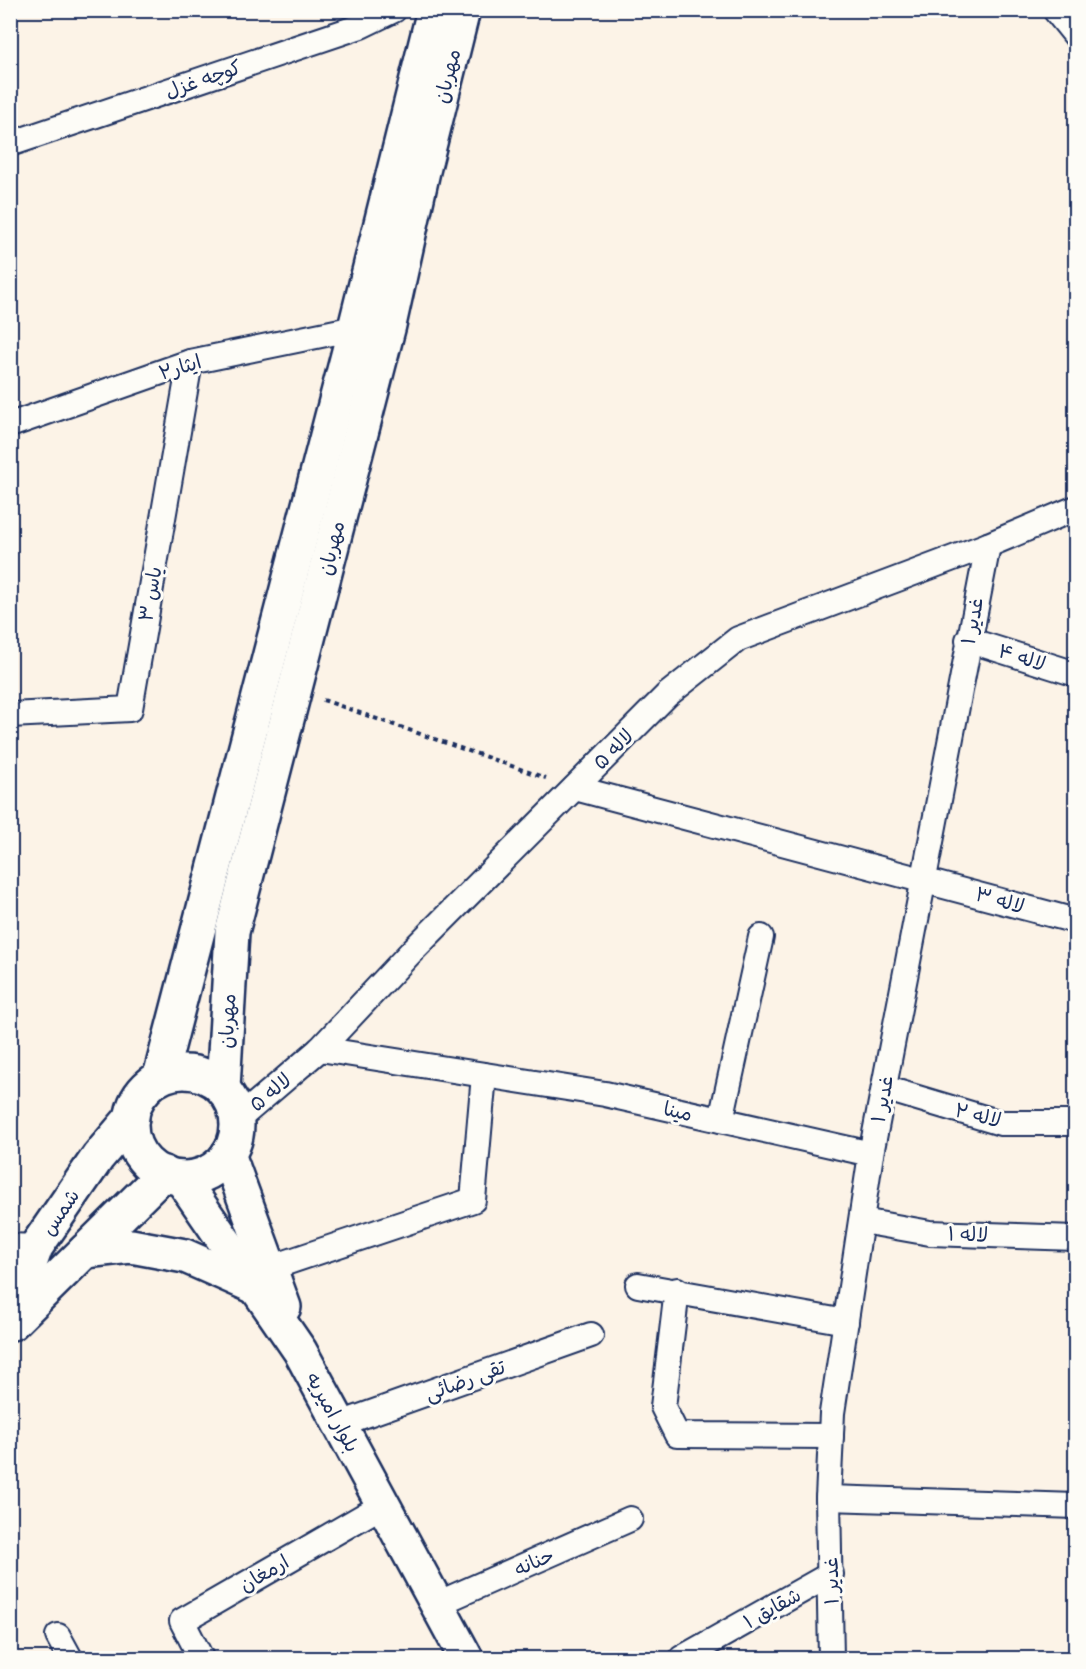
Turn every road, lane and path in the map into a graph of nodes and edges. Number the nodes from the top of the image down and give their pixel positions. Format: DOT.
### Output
graph roads {
  1 [pos="394,10"];
  2 [pos="434,10"];
  3 [pos="463,10"];
  4 [pos="1055,10"];
  5 [pos="1076,36"];
  6 [pos="10,144"];
  7 [pos="408,169"];
  8 [pos="355,328"];
  9 [pos="190,362"];
  10 [pos="10,425"];
  11 [pos="1076,508"];
  12 [pos="988,545"];
  13 [pos="968,640"];
  14 [pos="1076,674"];
  15 [pos="294,690"];
  16 [pos="10,715"];
  17 [pos="575,788"];
  18 [pos="925,879"];
  19 [pos="1076,921"];
  20 [pos="761,937"];
  21 [pos="320,1049"];
  22 [pos="484,1075"];
  23 [pos="160,1077"];
  24 [pos="223,1088"];
  25 [pos="884,1088"];
  26 [pos="132,1117"];
  27 [pos="237,1120"];
  28 [pos="721,1120"];
  29 [pos="1076,1123"];
  30 [pos="871,1154"];
  31 [pos="228,1155"];
  32 [pos="172,1175"];
  33 [pos="862,1221"];
  34 [pos="1076,1238"];
  35 [pos="23,1246"];
  36 [pos="85,1251"];
  37 [pos="263,1278"];
  38 [pos="638,1285"];
  39 [pos="676,1290"];
  40 [pos="10,1322"];
  41 [pos="846,1322"];
  42 [pos="591,1335"];
  43 [pos="340,1424"];
  44 [pos="831,1436"];
  45 [pos="828,1498"];
  46 [pos="383,1504"];
  47 [pos="1076,1506"];
  48 [pos="630,1519"];
  49 [pos="831,1574"];
  50 [pos="437,1604"];
  51 [pos="58,1636"];
  52 [pos="70,1659"];
  53 [pos="201,1659"];
  54 [pos="466,1659"];
  55 [pos="682,1659"];
  56 [pos="831,1659"];
  1 -- 6 [label="street, کوچه غزل"];
  2 -- 7 [label="street, مهربان"];
  3 -- 7 [label="street, مهربان"];
  4 -- 5 [label="street"];
  7 -- 8 [label="street, مهربان"];
  7 -- 15 [label="street, مهربان"];
  8 -- 9 [label="street, ایثار۲"];
  8 -- 23 [label="street, مهربان"];
  9 -- 10 [label="street, ایثار۲"];
  9 -- 16 [label="street, یاس ۳"];
  11 -- 12 [label="street, لاله ۵"];
  12 -- 13 [label="street, غدیر ۱"];
  12 -- 17 [label="street, لاله ۵"];
  13 -- 14 [label="street, لاله ۴"];
  13 -- 18 [label="street, غدیر ۱"];
  15 -- 17 [label="path"];
  15 -- 24 [label="street, مهربان"];
  17 -- 18 [label="street, لاله ۳"];
  17 -- 21 [label="street, لاله ۵"];
  18 -- 19 [label="street, لاله ۳"];
  18 -- 25 [label="street, غدیر ۱"];
  20 -- 28 [label="street"];
  21 -- 22 [label="street, مینا"];
  21 -- 27 [label="street, لاله ۵"];
  22 -- 28 [label="street, مینا"];
  22 -- 37 [label="street"];
  23 -- 24 [label="street"];
  23 -- 26 [label="street"];
  24 -- 27 [label="street"];
  25 -- 29 [label="street, لاله ۲"];
  25 -- 30 [label="street, غدیر ۱"];
  26 -- 32 [label="street"];
  26 -- 35 [label="street, شمس"];
  27 -- 31 [label="street"];
  28 -- 30 [label="street, مینا"];
  30 -- 33 [label="street, غدیر ۱"];
  31 -- 32 [label="street"];
  31 -- 37 [label="street"];
  32 -- 36 [label="street"];
  32 -- 37 [label="street"];
  33 -- 34 [label="street, لاله ۱"];
  33 -- 41 [label="street, غدیر ۱"];
  35 -- 40 [label="street, شمس"];
  36 -- 37 [label="street"];
  36 -- 40 [label="street"];
  37 -- 43 [label="street, بلوار امیریه"];
  38 -- 39 [label="street"];
  39 -- 41 [label="street"];
  39 -- 44 [label="street"];
  41 -- 44 [label="street, غدیر ۱"];
  42 -- 43 [label="street, تقی رضائی"];
  43 -- 46 [label="street, بلوار امیریه"];
  44 -- 45 [label="street, غدیر ۱"];
  45 -- 47 [label="street"];
  45 -- 49 [label="street, غدیر ۱"];
  46 -- 50 [label="street, بلوار امیریه"];
  46 -- 53 [label="street, ارمغان"];
  48 -- 50 [label="street, حنانه"];
  49 -- 55 [label="street, شقایق ۱"];
  49 -- 56 [label="street, غدیر ۱"];
  50 -- 54 [label="street, بلوار امیریه"];
  51 -- 52 [label="street"];
}
